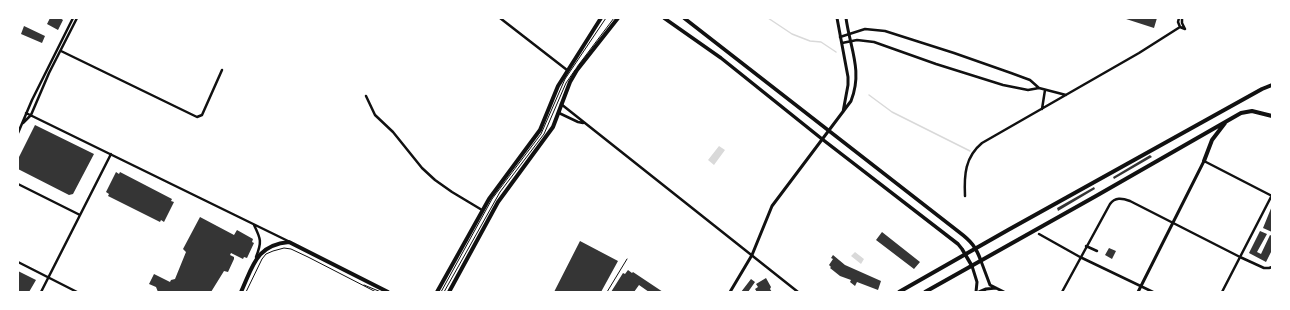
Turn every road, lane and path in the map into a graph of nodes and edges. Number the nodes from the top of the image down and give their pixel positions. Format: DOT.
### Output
graph roads {
  1 [pos="73,18"];
  2 [pos="77,18"];
  3 [pos="601,18"];
  4 [pos="606,18"];
  5 [pos="614,18"];
  6 [pos="618,18"];
  7 [pos="664,18"];
  8 [pos="684,18"];
  9 [pos="837,18"];
  10 [pos="846,18"];
  11 [pos="1179,18"];
  12 [pos="1182,18"];
  13 [pos="502,19"];
  14 [pos="1180,27"];
  15 [pos="849,34"];
  16 [pos="840,37"];
  17 [pos="851,41"];
  18 [pos="842,43"];
  19 [pos="61,51"];
  20 [pos="222,70"];
  21 [pos="567,70"];
  22 [pos="1272,85"];
  23 [pos="1039,88"];
  24 [pos="1045,90"];
  25 [pos="1066,95"];
  26 [pos="366,96"];
  27 [pos="561,104"];
  28 [pos="1042,109"];
  29 [pos="558,112"];
  30 [pos="843,112"];
  31 [pos="26,113"];
  32 [pos="31,115"];
  33 [pos="1272,116"];
  34 [pos="1227,121"];
  35 [pos="584,123"];
  36 [pos="23,124"];
  37 [pos="829,131"];
  38 [pos="18,133"];
  39 [pos="822,140"];
  40 [pos="111,154"];
  41 [pos="1204,160"];
  42 [pos="18,184"];
  43 [pos="965,196"];
  44 [pos="1272,196"];
  45 [pos="483,210"];
  46 [pos="80,215"];
  47 [pos="254,224"];
  48 [pos="1172,224"];
  49 [pos="1039,234"];
  50 [pos="289,242"];
  51 [pos="1086,246"];
  52 [pos="976,248"];
  53 [pos="1097,251"];
  54 [pos="965,254"];
  55 [pos="752,255"];
  56 [pos="1080,257"];
  57 [pos="1240,258"];
  58 [pos="627,259"];
  59 [pos="256,260"];
  60 [pos="982,260"];
  61 [pos="18,262"];
  62 [pos="972,266"];
  63 [pos="1272,267"];
  64 [pos="48,277"];
  65 [pos="358,282"];
  66 [pos="1141,286"];
  67 [pos="996,288"];
  68 [pos="41,292"];
  69 [pos="78,292"];
  70 [pos="241,292"];
  71 [pos="246,292"];
  72 [pos="376,292"];
  73 [pos="381,292"];
  74 [pos="388,292"];
  75 [pos="437,292"];
  76 [pos="441,292"];
  77 [pos="444,292"];
  78 [pos="449,292"];
  79 [pos="607,292"];
  80 [pos="730,292"];
  81 [pos="798,292"];
  82 [pos="899,292"];
  83 [pos="925,292"];
  84 [pos="978,292"];
  85 [pos="1004,292"];
  86 [pos="1062,292"];
  87 [pos="1138,292"];
  88 [pos="1153,292"];
  89 [pos="1222,292"];
  1 -- 31 [label="street"];
  2 -- 19 [label="street"];
  3 -- 21 [label="main road"];
  4 -- 76 [label="lane"];
  5 -- 77 [label="lane"];
  6 -- 27 [label="main road"];
  7 -- 39 [label="main road"];
  8 -- 37 [label="main road"];
  9 -- 16 [label="street"];
  10 -- 15 [label="street"];
  11 -- 14 [label="street"];
  12 -- 14 [label="street"];
  13 -- 21 [label="street"];
  14 -- 25 [label="street"];
  15 -- 16 [label="street"];
  15 -- 17 [label="street"];
  15 -- 23 [label="street"];
  16 -- 18 [label="street"];
  17 -- 18 [label="street"];
  17 -- 23 [label="street"];
  17 -- 30 [label="street"];
  18 -- 30 [label="street"];
  19 -- 20 [label="street"];
  19 -- 32 [label="street"];
  21 -- 45 [label="main road"];
  22 -- 52 [label="main road"];
  23 -- 24 [label="street"];
  24 -- 25 [label="street"];
  24 -- 28 [label="street"];
  25 -- 28 [label="street"];
  26 -- 45 [label="street"];
  27 -- 29 [label="main road"];
  27 -- 35 [label="street"];
  28 -- 43 [label="street"];
  29 -- 35 [label="street"];
  29 -- 78 [label="main road"];
  30 -- 37 [label="street"];
  31 -- 32 [label="street"];
  31 -- 36 [label="street"];
  32 -- 36 [label="street"];
  32 -- 40 [label="street"];
  33 -- 34 [label="main road"];
  34 -- 41 [label="main road"];
  34 -- 60 [label="main road"];
  35 -- 55 [label="street"];
  36 -- 38 [label="street"];
  37 -- 39 [label="street"];
  37 -- 52 [label="main road"];
  39 -- 54 [label="main road"];
  39 -- 55 [label="street"];
  40 -- 46 [label="street"];
  40 -- 47 [label="street"];
  41 -- 44 [label="street"];
  41 -- 48 [label="street"];
  42 -- 46 [label="street"];
  44 -- 57 [label="street"];
  45 -- 75 [label="main road"];
  46 -- 64 [label="street"];
  47 -- 50 [label="street"];
  47 -- 59 [label="street"];
  48 -- 51 [label="street"];
  48 -- 57 [label="street"];
  48 -- 66 [label="street"];
  49 -- 56 [label="street"];
  50 -- 59 [label="main road"];
  50 -- 74 [label="main road"];
  51 -- 53 [label="street"];
  51 -- 56 [label="street"];
  52 -- 54 [label="main road"];
  52 -- 60 [label="main road"];
  54 -- 62 [label="main road"];
  54 -- 82 [label="main road"];
  55 -- 80 [label="street"];
  55 -- 81 [label="street"];
  56 -- 66 [label="street"];
  56 -- 86 [label="street"];
  57 -- 63 [label="street"];
  57 -- 89 [label="street"];
  58 -- 79 [label="path"];
  59 -- 70 [label="main road"];
  60 -- 62 [label="main road"];
  60 -- 67 [label="street"];
  61 -- 64 [label="street"];
  62 -- 83 [label="main road"];
  62 -- 84 [label="street"];
  64 -- 68 [label="street"];
  64 -- 69 [label="street"];
  65 -- 71 [label="lane"];
  65 -- 72 [label="lane"];
  65 -- 73 [label="lane"];
  66 -- 87 [label="street"];
  66 -- 88 [label="street"];
  67 -- 84 [label="street"];
  67 -- 85 [label="street"];
}
